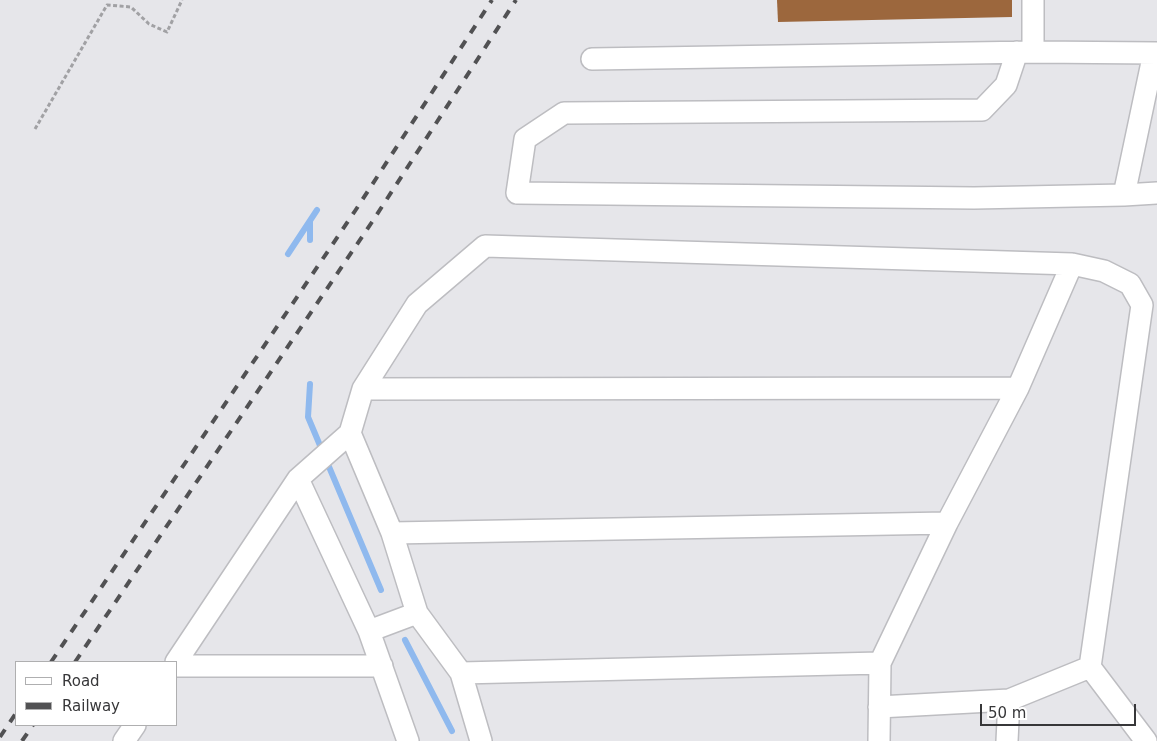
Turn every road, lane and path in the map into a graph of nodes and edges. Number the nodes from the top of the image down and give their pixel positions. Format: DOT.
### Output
graph roads {
  1 [pos="110,0"];
  2 [pos="182,0"];
  3 [pos="1033,0"];
  4 [pos="107,5"];
  5 [pos="1025,52"];
  6 [pos="1155,53"];
  7 [pos="592,59"];
  8 [pos="35,129"];
  9 [pos="1157,193"];
  10 [pos="1124,195"];
  11 [pos="1072,264"];
  12 [pos="1018,388"];
  13 [pos="363,389"];
  14 [pos="350,433"];
  15 [pos="298,479"];
  16 [pos="947,523"];
  17 [pos="392,533"];
  18 [pos="417,613"];
  19 [pos="369,631"];
  20 [pos="178,661"];
  21 [pos="880,663"];
  22 [pos="178,664"];
  23 [pos="382,666"];
  24 [pos="1090,667"];
  25 [pos="460,673"];
  26 [pos="1010,700"];
  27 [pos="879,707"];
  28 [pos="134,726"];
  29 [pos="124,741"];
  30 [pos="408,741"];
  31 [pos="481,741"];
  32 [pos="879,741"];
  33 [pos="1007,741"];
  34 [pos="1146,741"];
  1 -- 4 [label="path"];
  2 -- 4 [label="path"];
  3 -- 5 [label="lane"];
  4 -- 8 [label="path"];
  5 -- 6 [label="lane"];
  5 -- 7 [label="lane"];
  5 -- 10 [label="lane"];
  6 -- 10 [label="lane"];
  9 -- 10 [label="lane"];
  11 -- 12 [label="lane"];
  11 -- 13 [label="lane"];
  11 -- 24 [label="lane"];
  12 -- 13 [label="lane"];
  12 -- 16 [label="lane"];
  13 -- 14 [label="lane"];
  14 -- 15 [label="lane"];
  14 -- 17 [label="lane"];
  15 -- 19 [label="lane"];
  15 -- 20 [label="lane"];
  16 -- 17 [label="lane"];
  16 -- 21 [label="lane"];
  17 -- 18 [label="lane"];
  18 -- 19 [label="lane"];
  18 -- 25 [label="lane"];
  19 -- 23 [label="lane"];
  21 -- 25 [label="lane"];
  21 -- 27 [label="lane"];
  22 -- 23 [label="lane"];
  23 -- 30 [label="lane"];
  24 -- 26 [label="lane"];
  24 -- 34 [label="lane"];
  25 -- 31 [label="lane"];
  26 -- 27 [label="lane"];
  26 -- 33 [label="lane"];
  27 -- 32 [label="lane"];
  28 -- 29 [label="lane"];
}
